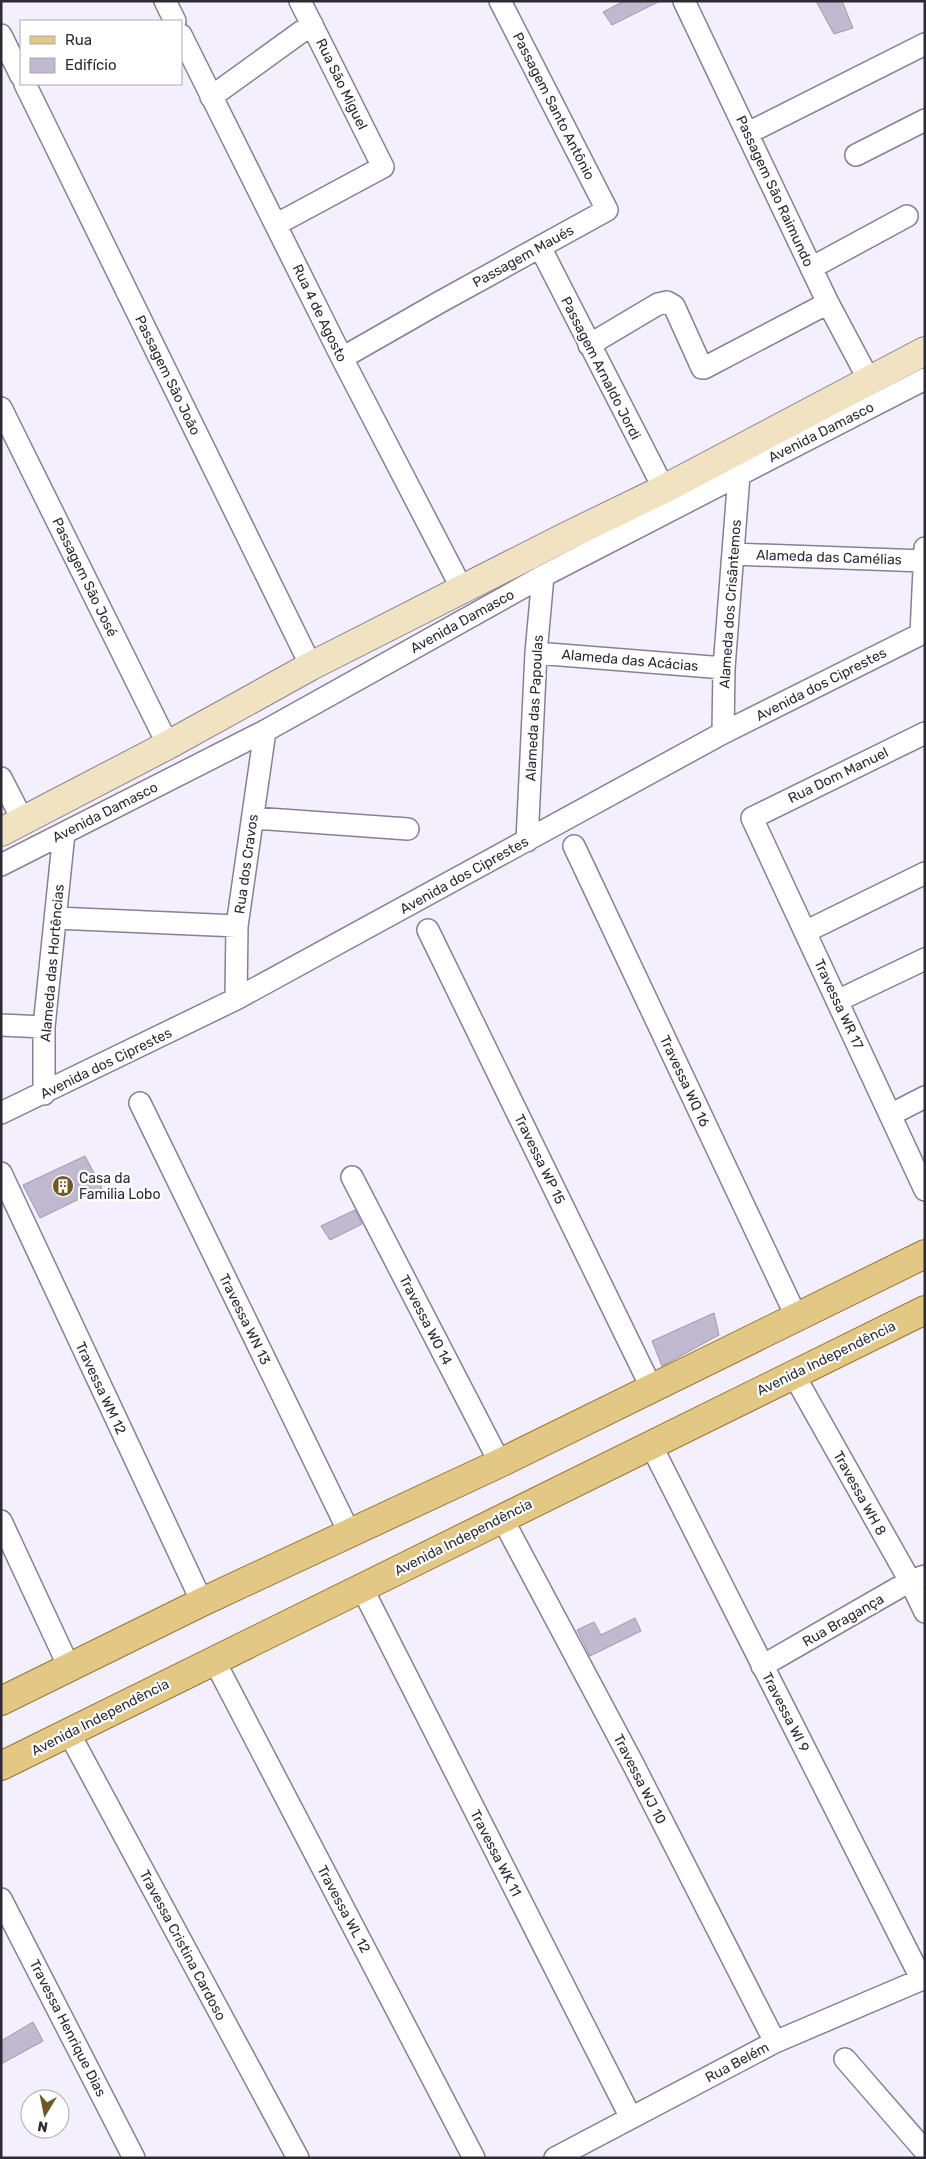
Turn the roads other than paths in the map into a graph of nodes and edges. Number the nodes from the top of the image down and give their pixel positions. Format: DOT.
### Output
graph roads {
  1 [pos="165,1"];
  2 [pos="300,1"];
  3 [pos="500,1"];
  4 [pos="684,1"];
  5 [pos="174,20"];
  6 [pos="312,24"];
  7 [pos="2,37"];
  8 [pos="182,37"];
  9 [pos="925,44"];
  10 [pos="20,74"];
  11 [pos="25,85"];
  12 [pos="211,97"];
  13 [pos="925,120"];
  14 [pos="748,133"];
  15 [pos="856,155"];
  16 [pos="607,210"];
  17 [pos="907,216"];
  18 [pos="277,224"];
  19 [pos="540,247"];
  20 [pos="811,268"];
  21 [pos="828,303"];
  22 [pos="589,345"];
  23 [pos="925,351"];
  24 [pos="342,358"];
  25 [pos="925,379"];
  26 [pos="869,380"];
  27 [pos="1,408"];
  28 [pos="739,475"];
  29 [pos="664,489"];
  30 [pos="733,554"];
  31 [pos="924,554"];
  32 [pos="543,576"];
  33 [pos="462,589"];
  34 [pos="923,633"];
  35 [pos="536,653"];
  36 [pos="311,666"];
  37 [pos="724,668"];
  38 [pos="265,731"];
  39 [pos="723,733"];
  40 [pos="925,733"];
  41 [pos="168,745"];
  42 [pos="1,778"];
  43 [pos="253,818"];
  44 [pos="752,818"];
  45 [pos="12,826"];
  46 [pos="408,829"];
  47 [pos="64,833"];
  48 [pos="527,841"];
  49 [pos="574,846"];
  50 [pos="1,865"];
  51 [pos="925,873"];
  52 [pos="56,918"];
  53 [pos="237,926"];
  54 [pos="428,930"];
  55 [pos="805,932"];
  56 [pos="925,959"];
  57 [pos="236,999"];
  58 [pos="838,1002"];
  59 [pos="1,1024"];
  60 [pos="44,1027"];
  61 [pos="44,1094"];
  62 [pos="925,1097"];
  63 [pos="140,1103"];
  64 [pos="1,1113"];
  65 [pos="890,1115"];
  66 [pos="1,1173"];
  67 [pos="352,1177"];
  68 [pos="925,1190"];
  69 [pos="925,1254"];
  70 [pos="925,1310"];
  71 [pos="796,1316"];
  72 [pos="794,1374"];
  73 [pos="652,1389"];
  74 [pos="651,1445"];
  75 [pos="500,1463"];
  76 [pos="502,1518"];
  77 [pos="1,1521"];
  78 [pos="350,1534"];
  79 [pos="918,1579"];
  80 [pos="362,1588"];
  81 [pos="202,1602"];
  82 [pos="925,1612"];
  83 [pos="214,1660"];
  84 [pos="762,1666"];
  85 [pos="69,1667"];
  86 [pos="41,1681"];
  87 [pos="1,1700"];
  88 [pos="1,1713"];
  89 [pos="69,1733"];
  90 [pos="1,1766"];
  91 [pos="1,1899"];
  92 [pos="924,1979"];
  93 [pos="775,2042"];
  94 [pos="845,2059"];
  95 [pos="631,2118"];
  96 [pos="925,2152"];
  97 [pos="134,2158"];
  98 [pos="298,2158"];
  99 [pos="474,2158"];
  100 [pos="555,2158"];
  1 -- 5 [label="street"];
  2 -- 6 [label="street, Rua São Miguel"];
  3 -- 16 [label="street, Passagem Santo Antônio"];
  4 -- 14 [label="street, Passagem São Raimundo"];
  6 -- 12 [label="street"];
  6 -- 18 [label="street, Rua São Miguel"];
  7 -- 10 [label="street"];
  8 -- 12 [label="street, Rua 4 de Agosto"];
  9 -- 14 [label="street"];
  11 -- 36 [label="street, Passagem São João"];
  12 -- 18 [label="street, Rua 4 de Agosto"];
  13 -- 15 [label="street"];
  14 -- 20 [label="street, Passagem São Raimundo"];
  16 -- 19 [label="street, Passagem Maués"];
  17 -- 20 [label="street"];
  18 -- 24 [label="street, Rua 4 de Agosto"];
  19 -- 22 [label="street, Passagem Arnaldo Jordi"];
  19 -- 24 [label="street, Passagem Maués"];
  20 -- 21 [label="street, Passagem São Raimundo"];
  21 -- 22 [label="street"];
  21 -- 26 [label="street, Passagem São Raimundo"];
  22 -- 29 [label="street, Passagem Arnaldo Jordi"];
  23 -- 26 [label="street, Avenida Damasco"];
  24 -- 33 [label="street, Rua 4 de Agosto"];
  25 -- 28 [label="street, Avenida Damasco"];
  26 -- 29 [label="street, Avenida Damasco"];
  27 -- 41 [label="street, Passagem São José"];
  28 -- 30 [label="street, Alameda dos Crisântemos"];
  28 -- 32 [label="street, Avenida Damasco"];
  29 -- 33 [label="street, Avenida Damasco"];
  30 -- 31 [label="street, Alameda das Camélias"];
  30 -- 37 [label="street, Alameda dos Crisântemos"];
  31 -- 34 [label="street"];
  32 -- 35 [label="street, Alameda das Papoulas"];
  32 -- 38 [label="street, Avenida Damasco"];
  33 -- 36 [label="street, Avenida Damasco"];
  34 -- 39 [label="street, Avenida dos Ciprestes"];
  35 -- 37 [label="street, Alameda das Acácias"];
  35 -- 48 [label="street, Alameda das Papoulas"];
  36 -- 41 [label="street, Avenida Damasco"];
  37 -- 39 [label="street, Alameda dos Crisântemos"];
  38 -- 43 [label="street, Rua dos Cravos"];
  38 -- 47 [label="street, Avenida Damasco"];
  39 -- 48 [label="street, Avenida dos Ciprestes"];
  40 -- 44 [label="street, Rua Dom Manuel"];
  41 -- 45 [label="street, Avenida Damasco"];
  42 -- 45 [label="street"];
  43 -- 46 [label="street"];
  43 -- 53 [label="street, Rua dos Cravos"];
  44 -- 55 [label="street, Travessa WR 17"];
  47 -- 50 [label="street, Avenida Damasco"];
  47 -- 52 [label="street, Alameda das Hortências"];
  48 -- 57 [label="street, Avenida dos Ciprestes"];
  49 -- 71 [label="street, Travessa WQ 16"];
  51 -- 55 [label="street"];
  52 -- 53 [label="street"];
  52 -- 60 [label="street, Alameda das Hortências"];
  53 -- 57 [label="street, Rua dos Cravos"];
  54 -- 73 [label="street, Travessa WP 15"];
  55 -- 58 [label="street, Travessa WR 17"];
  56 -- 58 [label="street"];
  57 -- 61 [label="street, Avenida dos Ciprestes"];
  58 -- 65 [label="street, Travessa WR 17"];
  59 -- 60 [label="street"];
  60 -- 61 [label="street, Alameda das Hortências"];
  61 -- 64 [label="street, Avenida dos Ciprestes"];
  62 -- 65 [label="street"];
  63 -- 78 [label="street, Travessa WN 13"];
  65 -- 68 [label="street, Travessa WR 17"];
  66 -- 81 [label="street, Travessa WM 12"];
  67 -- 75 [label="street, Travessa WO 14"];
  69 -- 71 [label="main road"];
  70 -- 72 [label="main road, Avenida Independência"];
  71 -- 73 [label="main road"];
  72 -- 74 [label="main road, Avenida Independência"];
  72 -- 79 [label="street, Travessa WH 8"];
  73 -- 75 [label="main road"];
  74 -- 76 [label="main road, Avenida Independência"];
  74 -- 84 [label="street, Travessa WI 9"];
  75 -- 78 [label="main road"];
  76 -- 80 [label="main road, Avenida Independência"];
  76 -- 93 [label="street, Travessa WJ 10"];
  77 -- 85 [label="street"];
  78 -- 81 [label="main road"];
  79 -- 82 [label="street, Travessa WH 8"];
  79 -- 84 [label="street, Rua Bragança"];
  80 -- 83 [label="main road, Avenida Independência"];
  80 -- 95 [label="street, Travessa WK 11"];
  81 -- 85 [label="main road"];
  83 -- 89 [label="main road, Avenida Independência"];
  83 -- 99 [label="street, Travessa WL 12"];
  84 -- 92 [label="street, Travessa WI 9"];
  85 -- 86 [label="main road"];
  86 -- 87 [label="main road"];
  86 -- 88 [label="main road"];
  89 -- 90 [label="main road, Avenida Independência"];
  89 -- 98 [label="street, Travessa Cristina Cardoso"];
  91 -- 97 [label="street, Travessa Henrique Dias"];
  92 -- 93 [label="street, Rua Belém"];
  93 -- 95 [label="street, Rua Belém"];
  94 -- 96 [label="street"];
  95 -- 100 [label="street, Rua Belém"];
}
